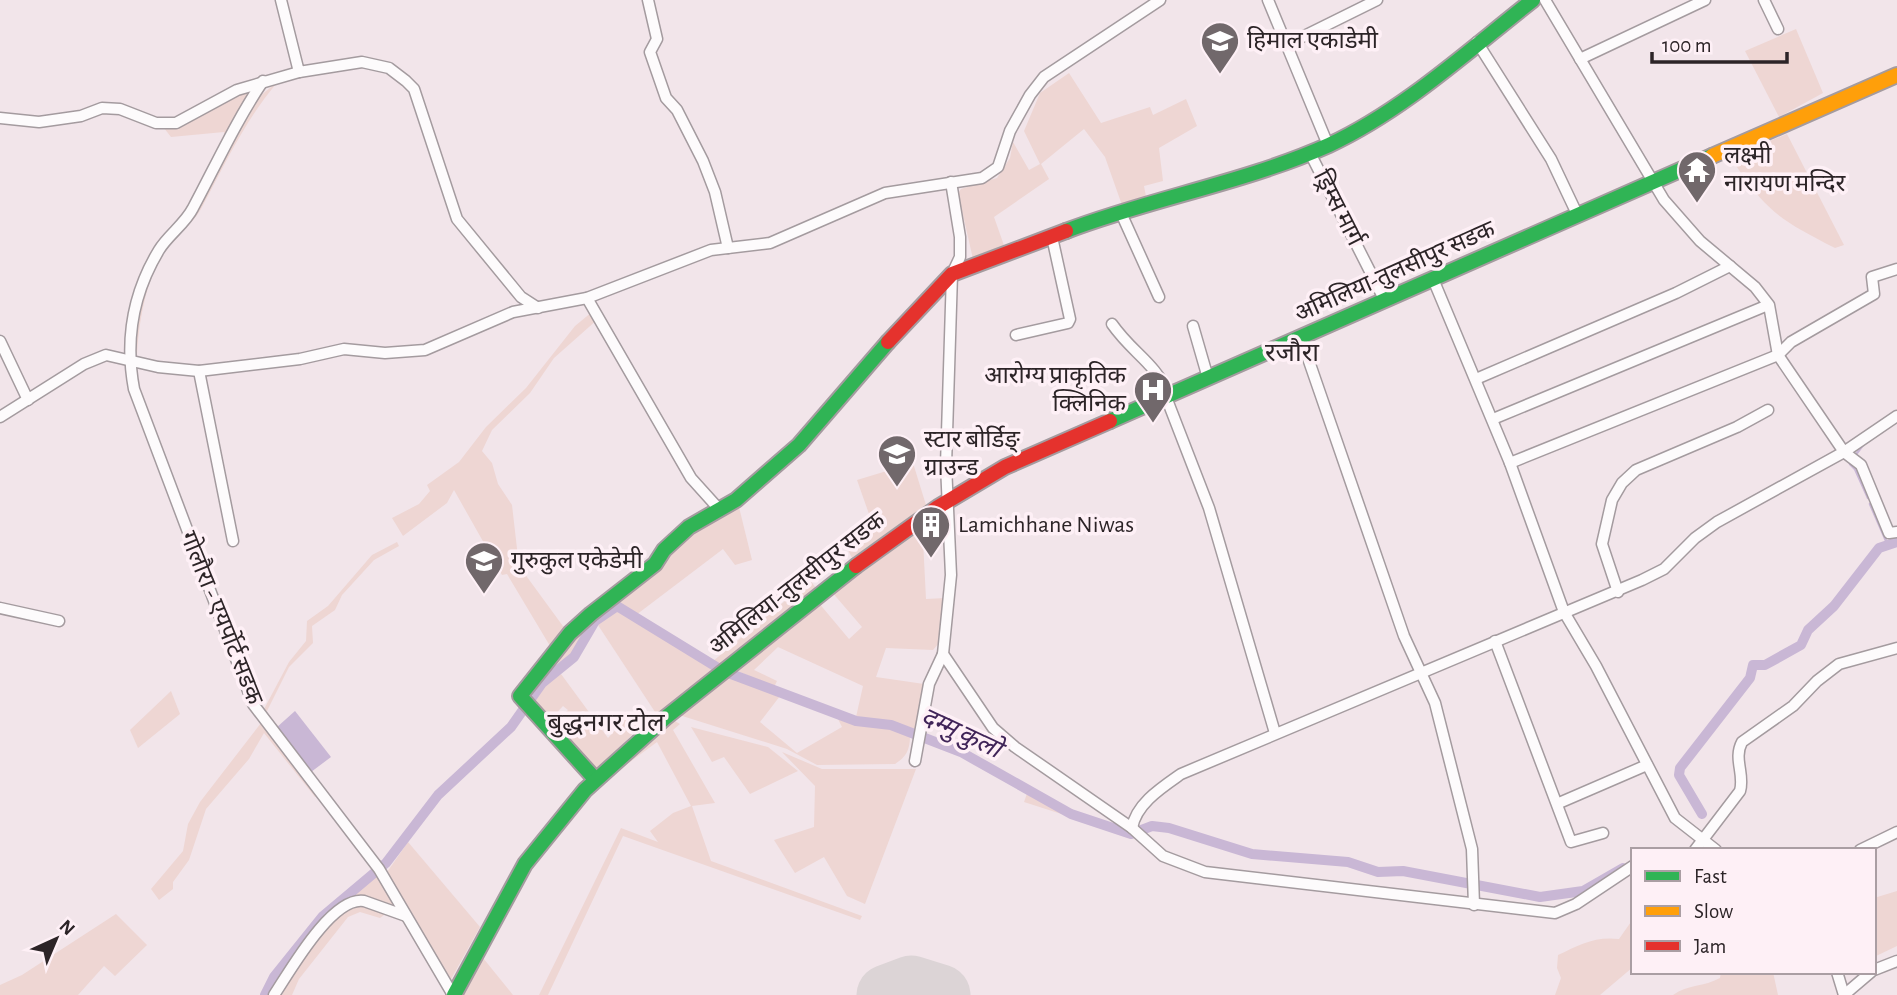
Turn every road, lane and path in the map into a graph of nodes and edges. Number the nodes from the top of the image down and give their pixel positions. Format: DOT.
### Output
graph roads {
  1 [pos="281,0"];
  2 [pos="648,0"];
  3 [pos="1160,0"];
  4 [pos="1268,0"];
  5 [pos="1377,0"];
  6 [pos="1533,0"];
  7 [pos="1545,0"];
  8 [pos="1705,0"];
  9 [pos="1764,0"];
  10 [pos="1778,29"];
  11 [pos="1478,42"];
  12 [pos="1286,46"];
  13 [pos="1580,60"];
  14 [pos="299,72"];
  15 [pos="1897,75"];
  16 [pos="263,81"];
  17 [pos="0,118"];
  18 [pos="1328,145"];
  19 [pos="1310,153"];
  20 [pos="951,182"];
  21 [pos="1652,183"];
  22 [pos="1121,213"];
  23 [pos="1578,216"];
  24 [pos="1052,237"];
  25 [pos="728,248"];
  26 [pos="1730,266"];
  27 [pos="1897,269"];
  28 [pos="952,274"];
  29 [pos="1433,279"];
  30 [pos="1159,297"];
  31 [pos="587,298"];
  32 [pos="1385,301"];
  33 [pos="1768,305"];
  34 [pos="538,308"];
  35 [pos="1112,324"];
  36 [pos="1193,326"];
  37 [pos="1016,335"];
  38 [pos="1301,338"];
  39 [pos="0,341"];
  40 [pos="1778,355"];
  41 [pos="128,358"];
  42 [pos="199,371"];
  43 [pos="1208,378"];
  44 [pos="1476,379"];
  45 [pos="1167,396"];
  46 [pos="28,400"];
  47 [pos="1768,410"];
  48 [pos="1897,416"];
  49 [pos="0,417"];
  50 [pos="1493,419"];
  51 [pos="1844,452"];
  52 [pos="1510,463"];
  53 [pos="948,498"];
  54 [pos="719,509"];
  55 [pos="1897,532"];
  56 [pos="233,541"];
  57 [pos="1618,592"];
  58 [pos="0,608"];
  59 [pos="1564,612"];
  60 [pos="59,621"];
  61 [pos="1495,641"];
  62 [pos="1897,648"];
  63 [pos="943,654"];
  64 [pos="1423,672"];
  65 [pos="1275,733"];
  66 [pos="915,761"];
  67 [pos="1647,765"];
  68 [pos="595,779"];
  69 [pos="1559,803"];
  70 [pos="1132,828"];
  71 [pos="1897,832"];
  72 [pos="1603,833"];
  73 [pos="1705,839"];
  74 [pos="1697,848"];
  75 [pos="1714,848"];
  76 [pos="1864,848"];
  77 [pos="1631,867"];
  78 [pos="1474,905"];
  79 [pos="407,916"];
  80 [pos="1897,961"];
  81 [pos="1876,970"];
  82 [pos="1837,974"];
  83 [pos="1869,974"];
  84 [pos="274,995"];
  85 [pos="453,995"];
  86 [pos="1844,995"];
  1 -- 14 [label="street"];
  2 -- 25 [label="street"];
  3 -- 20 [label="street"];
  4 -- 12 [label="street"];
  5 -- 12 [label="street"];
  6 -- 11 [label="main road"];
  7 -- 13 [label="street"];
  8 -- 13 [label="street"];
  9 -- 10 [label="street"];
  11 -- 18 [label="main road"];
  11 -- 23 [label="street"];
  12 -- 18 [label="street"];
  13 -- 21 [label="street"];
  14 -- 16 [label="street"];
  14 -- 34 [label="street"];
  15 -- 21 [label="main road, अमिलिया-तुलसीपुर सडक"];
  16 -- 17 [label="street"];
  16 -- 41 [label="street, गोलौरा - एयर्पोर्ट सडक"];
  18 -- 19 [label="main road"];
  19 -- 22 [label="main road"];
  19 -- 32 [label="street, ड्रिम्स मार्ग"];
  20 -- 25 [label="street"];
  20 -- 28 [label="street"];
  21 -- 23 [label="main road, अमिलिया-तुलसीपुर सडक"];
  21 -- 26 [label="street"];
  22 -- 24 [label="main road"];
  22 -- 30 [label="street"];
  23 -- 29 [label="main road, अमिलिया-तुलसीपुर सडक"];
  24 -- 28 [label="main road"];
  24 -- 37 [label="street"];
  25 -- 31 [label="street"];
  26 -- 33 [label="street"];
  26 -- 44 [label="street"];
  27 -- 40 [label="street"];
  28 -- 53 [label="street"];
  28 -- 54 [label="main road"];
  29 -- 32 [label="main road, अमिलिया-तुलसीपुर सडक"];
  29 -- 44 [label="street"];
  31 -- 34 [label="street"];
  31 -- 54 [label="street"];
  32 -- 38 [label="main road, अमिलिया-तुलसीपुर सडक"];
  33 -- 40 [label="street"];
  33 -- 50 [label="street"];
  34 -- 42 [label="street"];
  35 -- 45 [label="street"];
  36 -- 43 [label="street"];
  38 -- 43 [label="main road, अमिलिया-तुलसीपुर सडक"];
  38 -- 64 [label="street"];
  39 -- 46 [label="street"];
  40 -- 51 [label="street"];
  40 -- 52 [label="street"];
  41 -- 42 [label="street"];
  41 -- 46 [label="street"];
  41 -- 79 [label="street, गोलौरा - एयर्पोर्ट सडक"];
  42 -- 56 [label="street"];
  43 -- 45 [label="main road, अमिलिया-तुलसीपुर सडक"];
  44 -- 50 [label="street"];
  45 -- 53 [label="main road, अमिलिया-तुलसीपुर सडक"];
  45 -- 65 [label="street"];
  46 -- 49 [label="street"];
  47 -- 57 [label="street"];
  48 -- 51 [label="street"];
  50 -- 52 [label="street"];
  51 -- 55 [label="street"];
  51 -- 57 [label="street"];
  52 -- 59 [label="street"];
  53 -- 63 [label="street"];
  53 -- 68 [label="main road, अमिलिया-तुलसीपुर सडक"];
  54 -- 68 [label="main road"];
  57 -- 59 [label="street"];
  58 -- 60 [label="street"];
  59 -- 61 [label="street"];
  59 -- 67 [label="street"];
  61 -- 64 [label="street"];
  61 -- 69 [label="street"];
  62 -- 73 [label="street"];
  63 -- 66 [label="street"];
  63 -- 70 [label="street"];
  64 -- 65 [label="street"];
  64 -- 78 [label="street"];
  65 -- 70 [label="street"];
  67 -- 69 [label="street"];
  67 -- 73 [label="street"];
  68 -- 85 [label="main road, अमिलिया-तुलसीपुर सडक"];
  69 -- 72 [label="street"];
  70 -- 78 [label="street"];
  71 -- 76 [label="street"];
  73 -- 74 [label="street"];
  73 -- 75 [label="street"];
  77 -- 78 [label="street"];
  79 -- 84 [label="street"];
  79 -- 85 [label="street, गोलौरा - एयर्पोर्ट सडक"];
  80 -- 81 [label="street"];
  82 -- 86 [label="street"];
  83 -- 86 [label="street"];
}
